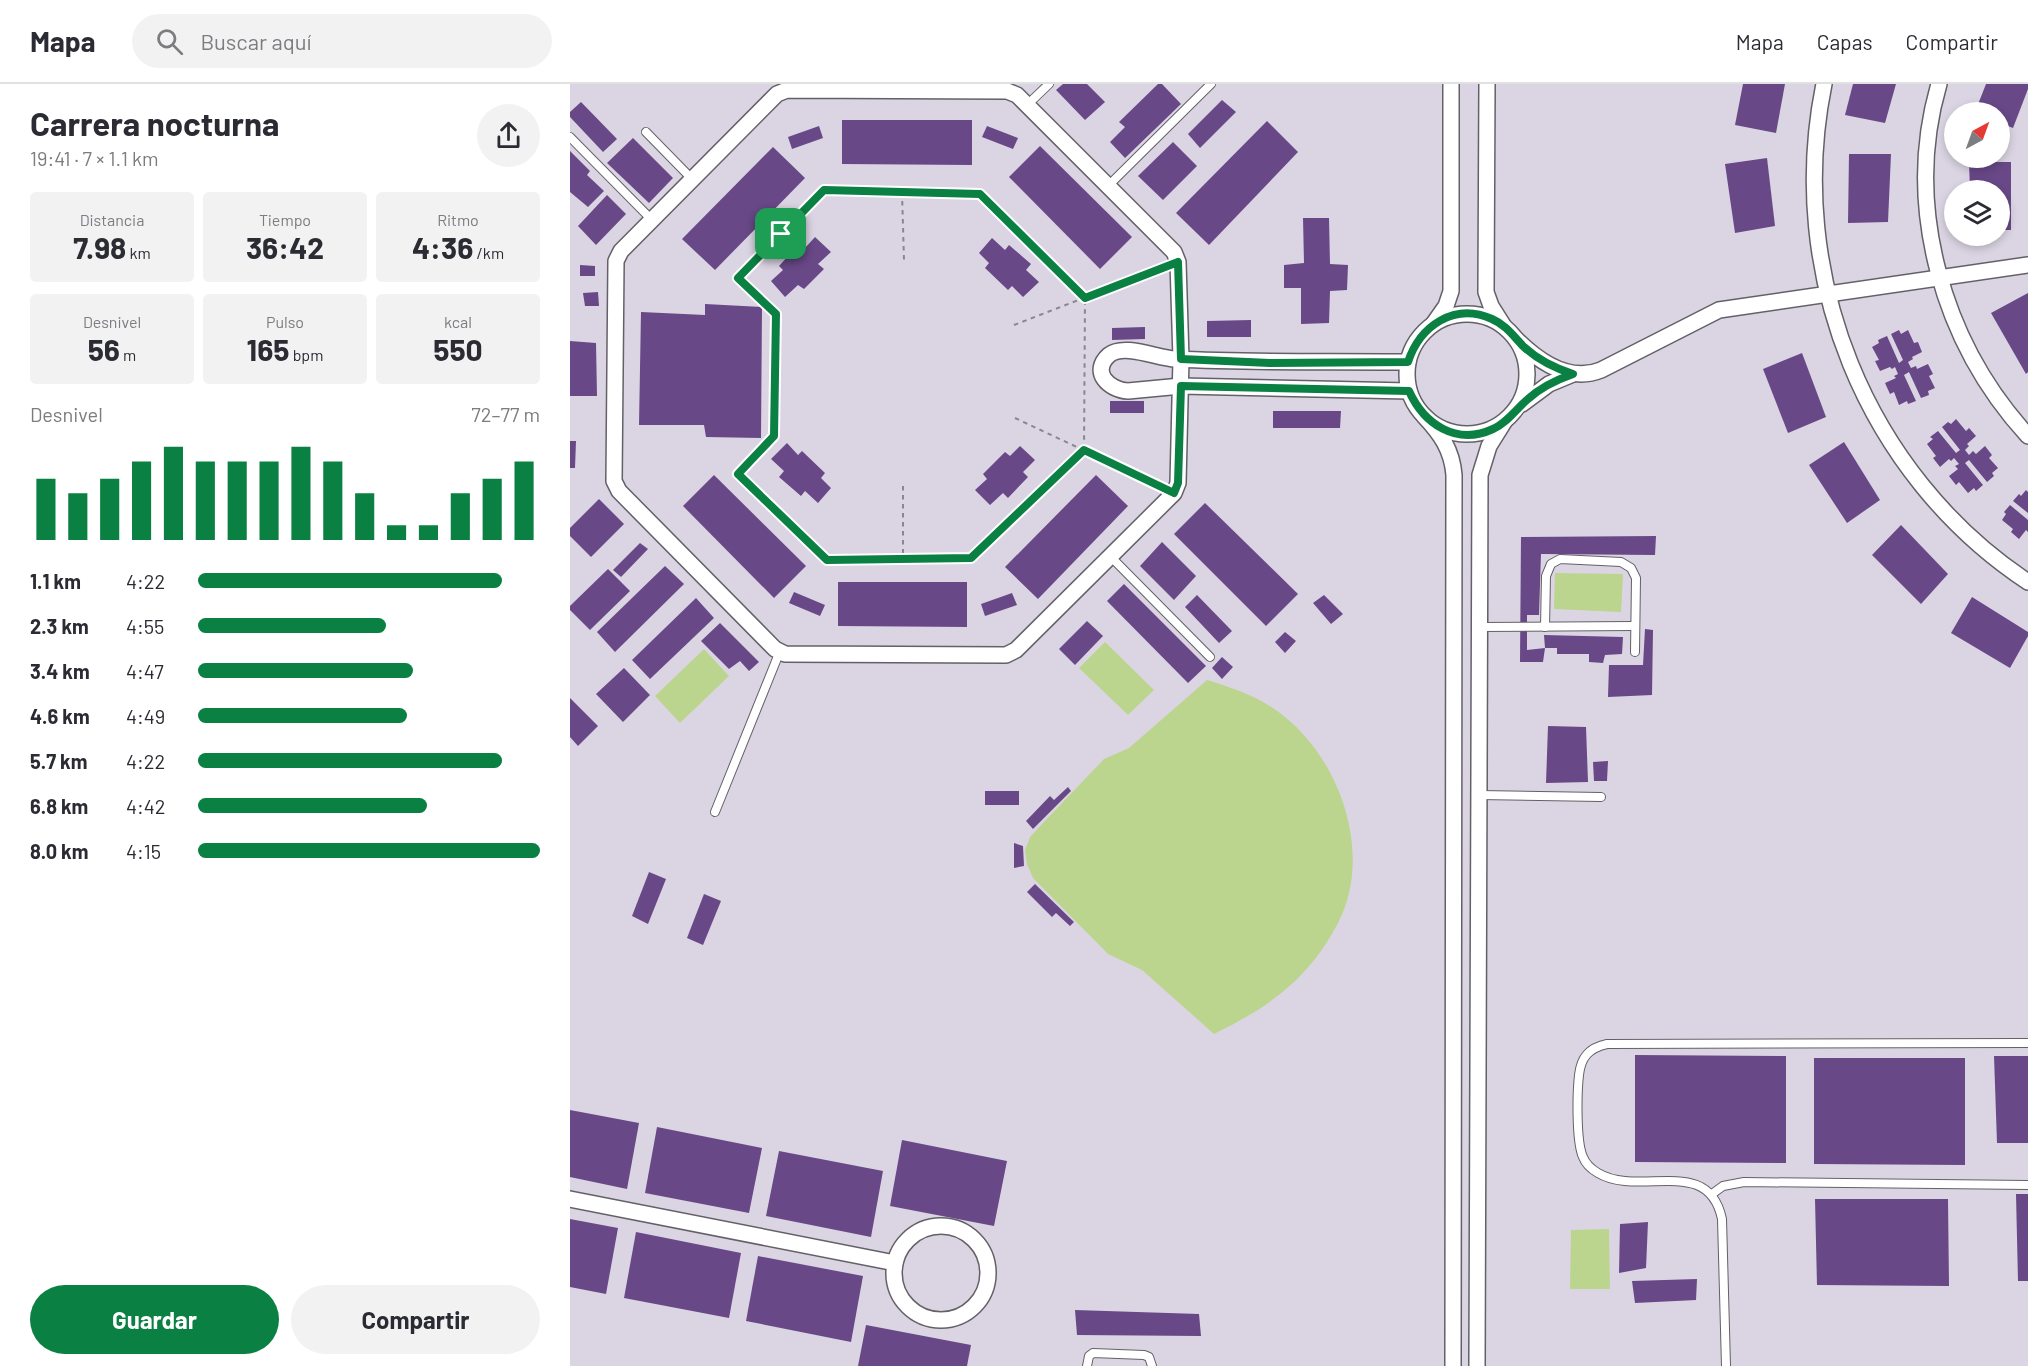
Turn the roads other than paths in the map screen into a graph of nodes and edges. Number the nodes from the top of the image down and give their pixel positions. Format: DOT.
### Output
graph roads {
  1 [pos="1048,84"];
  2 [pos="1211,84"];
  3 [pos="1451,84"];
  4 [pos="1487,84"];
  5 [pos="1824,84"];
  6 [pos="1939,84"];
  7 [pos="823,87"];
  8 [pos="907,87"];
  9 [pos="954,88"];
  10 [pos="1027,105"];
  11 [pos="646,132"];
  12 [pos="570,136"];
  13 [pos="692,179"];
  14 [pos="1108,186"];
  15 [pos="652,220"];
  16 [pos="2028,265"];
  17 [pos="1939,278"];
  18 [pos="1827,295"];
  19 [pos="1432,325"];
  20 [pos="1505,327"];
  21 [pos="1516,339"];
  22 [pos="1181,359"];
  23 [pos="1408,362"];
  24 [pos="1270,363"];
  25 [pos="1573,374"];
  26 [pos="1181,386"];
  27 [pos="1270,387"];
  28 [pos="1409,391"];
  29 [pos="1424,416"];
  30 [pos="1508,418"];
  31 [pos="2028,436"];
  32 [pos="1110,556"];
  33 [pos="2028,582"];
  34 [pos="1634,626"];
  35 [pos="1480,627"];
  36 [pos="1545,627"];
  37 [pos="780,651"];
  38 [pos="1635,652"];
  39 [pos="1210,657"];
  40 [pos="1479,795"];
  41 [pos="1601,797"];
  42 [pos="715,812"];
  43 [pos="2028,1044"];
  44 [pos="2028,1185"];
  45 [pos="1712,1194"];
  46 [pos="570,1200"];
  47 [pos="895,1263"];
  48 [pos="1087,1366"];
  49 [pos="1152,1366"];
  50 [pos="1453,1366"];
  51 [pos="1477,1366"];
  52 [pos="1726,1366"];
  1 -- 10 [label="lane"];
  2 -- 14 [label="lane"];
  3 -- 19 [label="street"];
  4 -- 20 [label="street"];
  5 -- 18 [label="street"];
  6 -- 17 [label="street"];
  7 -- 8 [label="street"];
  7 -- 13 [label="street"];
  8 -- 9 [label="street"];
  9 -- 10 [label="street"];
  10 -- 14 [label="street"];
  11 -- 13 [label="lane"];
  12 -- 15 [label="lane"];
  13 -- 15 [label="street"];
  14 -- 22 [label="street"];
  15 -- 37 [label="street"];
  16 -- 17 [label="street"];
  17 -- 18 [label="street"];
  17 -- 31 [label="street"];
  18 -- 25 [label="street"];
  18 -- 33 [label="street"];
  19 -- 20 [label="street"];
  19 -- 23 [label="street"];
  20 -- 21 [label="street"];
  21 -- 25 [label="street"];
  21 -- 30 [label="street"];
  22 -- 24 [label="street"];
  22 -- 26 [label="street"];
  22 -- 26 [label="street"];
  23 -- 24 [label="street"];
  23 -- 28 [label="street"];
  24 -- 27 [label="street"];
  25 -- 30 [label="street"];
  26 -- 27 [label="street"];
  26 -- 32 [label="street"];
  27 -- 28 [label="street"];
  28 -- 29 [label="street"];
  29 -- 30 [label="street"];
  29 -- 50 [label="street"];
  30 -- 35 [label="street"];
  32 -- 37 [label="street"];
  32 -- 39 [label="lane"];
  34 -- 36 [label="lane"];
  34 -- 36 [label="lane"];
  34 -- 38 [label="lane"];
  35 -- 36 [label="lane"];
  35 -- 40 [label="street"];
  37 -- 42 [label="lane"];
  40 -- 41 [label="lane"];
  40 -- 51 [label="street"];
  43 -- 45 [label="lane"];
  44 -- 45 [label="lane"];
  45 -- 52 [label="lane"];
  46 -- 47 [label="street"];
  47 -- 47 [label="street"];
  48 -- 49 [label="lane"];
}
